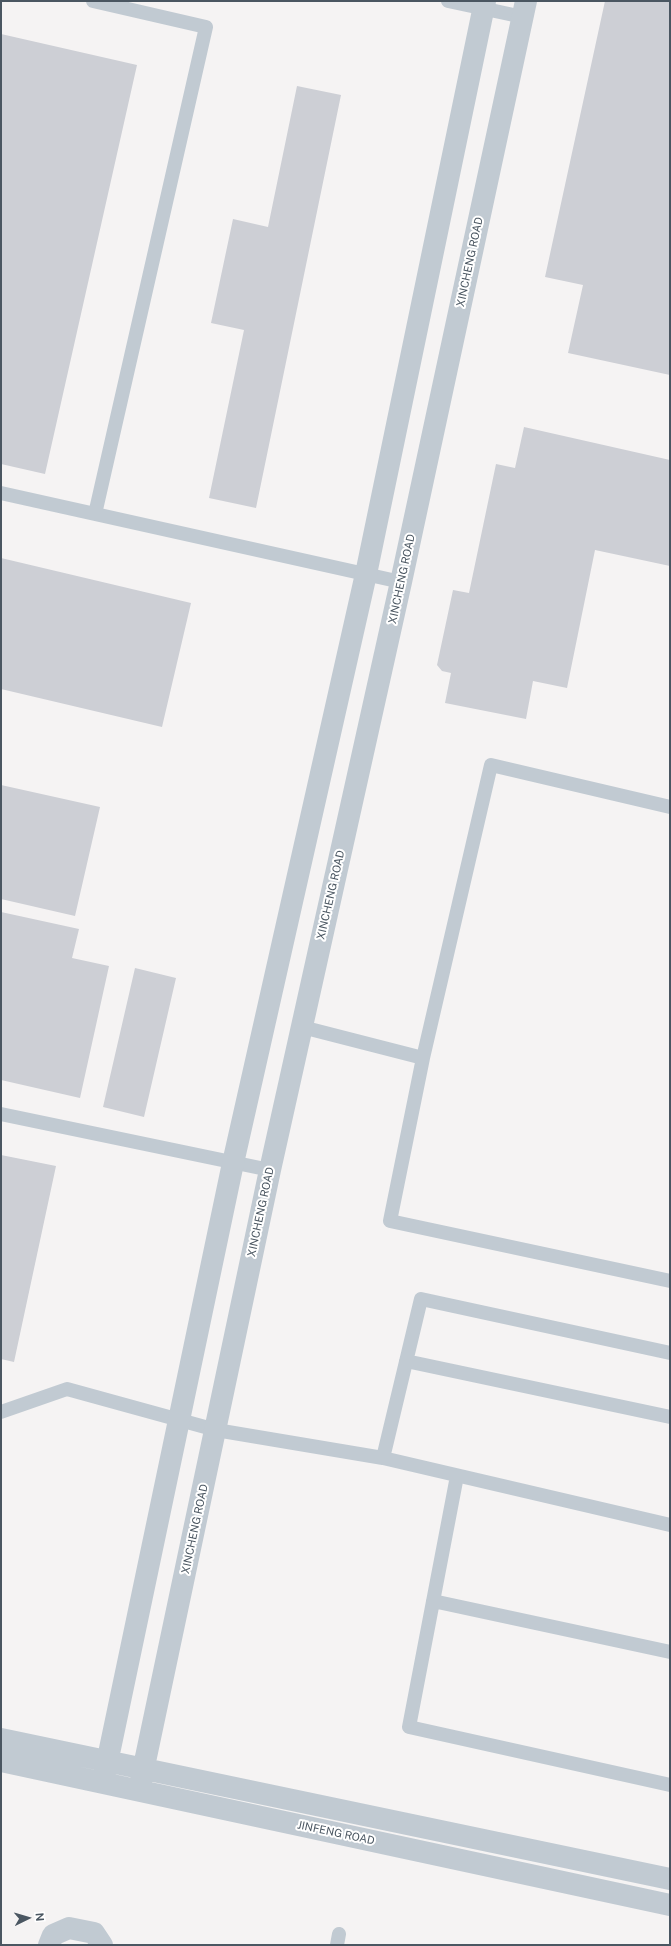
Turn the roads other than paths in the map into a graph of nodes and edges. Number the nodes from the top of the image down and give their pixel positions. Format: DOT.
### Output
graph roads {
  1 [pos="93,1"];
  2 [pos="448,1"];
  3 [pos="484,5"];
  4 [pos="524,9"];
  5 [pos="1,493"];
  6 [pos="95,514"];
  7 [pos="366,574"];
  8 [pos="401,582"];
  9 [pos="670,807"];
  10 [pos="302,1027"];
  11 [pos="423,1058"];
  12 [pos="1,1114"];
  13 [pos="233,1162"];
  14 [pos="270,1170"];
  15 [pos="670,1281"];
  16 [pos="670,1353"];
  17 [pos="406,1361"];
  18 [pos="1,1412"];
  19 [pos="670,1417"];
  20 [pos="178,1420"];
  21 [pos="216,1430"];
  22 [pos="383,1458"];
  23 [pos="457,1476"];
  24 [pos="670,1524"];
  25 [pos="433,1602"];
  26 [pos="670,1652"];
  27 [pos="1,1739"];
  28 [pos="1,1761"];
  29 [pos="107,1762"];
  30 [pos="141,1780"];
  31 [pos="102,1782"];
  32 [pos="670,1785"];
  33 [pos="670,1879"];
  34 [pos="670,1905"];
  35 [pos="49,1945"];
  36 [pos="102,1945"];
  1 -- 6 [label="lane"];
  2 -- 3 [label="lane"];
  3 -- 4 [label="lane"];
  3 -- 7 [label="street"];
  4 -- 8 [label="street, XINCHENG ROAD"];
  5 -- 6 [label="lane"];
  6 -- 7 [label="lane"];
  7 -- 8 [label="lane"];
  7 -- 13 [label="street"];
  8 -- 10 [label="street, XINCHENG ROAD"];
  9 -- 11 [label="lane"];
  10 -- 11 [label="lane"];
  10 -- 14 [label="street, XINCHENG ROAD"];
  11 -- 15 [label="lane"];
  12 -- 13 [label="lane"];
  13 -- 14 [label="lane"];
  13 -- 20 [label="street"];
  14 -- 21 [label="street, XINCHENG ROAD"];
  16 -- 17 [label="lane"];
  17 -- 19 [label="lane"];
  17 -- 22 [label="lane"];
  18 -- 20 [label="lane"];
  20 -- 21 [label="lane"];
  20 -- 29 [label="street"];
  21 -- 22 [label="lane"];
  21 -- 30 [label="street, XINCHENG ROAD"];
  22 -- 23 [label="lane"];
  23 -- 24 [label="lane"];
  23 -- 25 [label="lane"];
  25 -- 26 [label="lane"];
  25 -- 32 [label="lane"];
  27 -- 29 [label="street, JINFENG ROAD"];
  28 -- 31 [label="street, JINFENG ROAD"];
  29 -- 30 [label="street, JINFENG ROAD"];
  29 -- 31 [label="street"];
  30 -- 31 [label="street, JINFENG ROAD"];
  30 -- 33 [label="street, JINFENG ROAD"];
  30 -- 34 [label="street, JINFENG ROAD"];
  35 -- 36 [label="street"];
}
